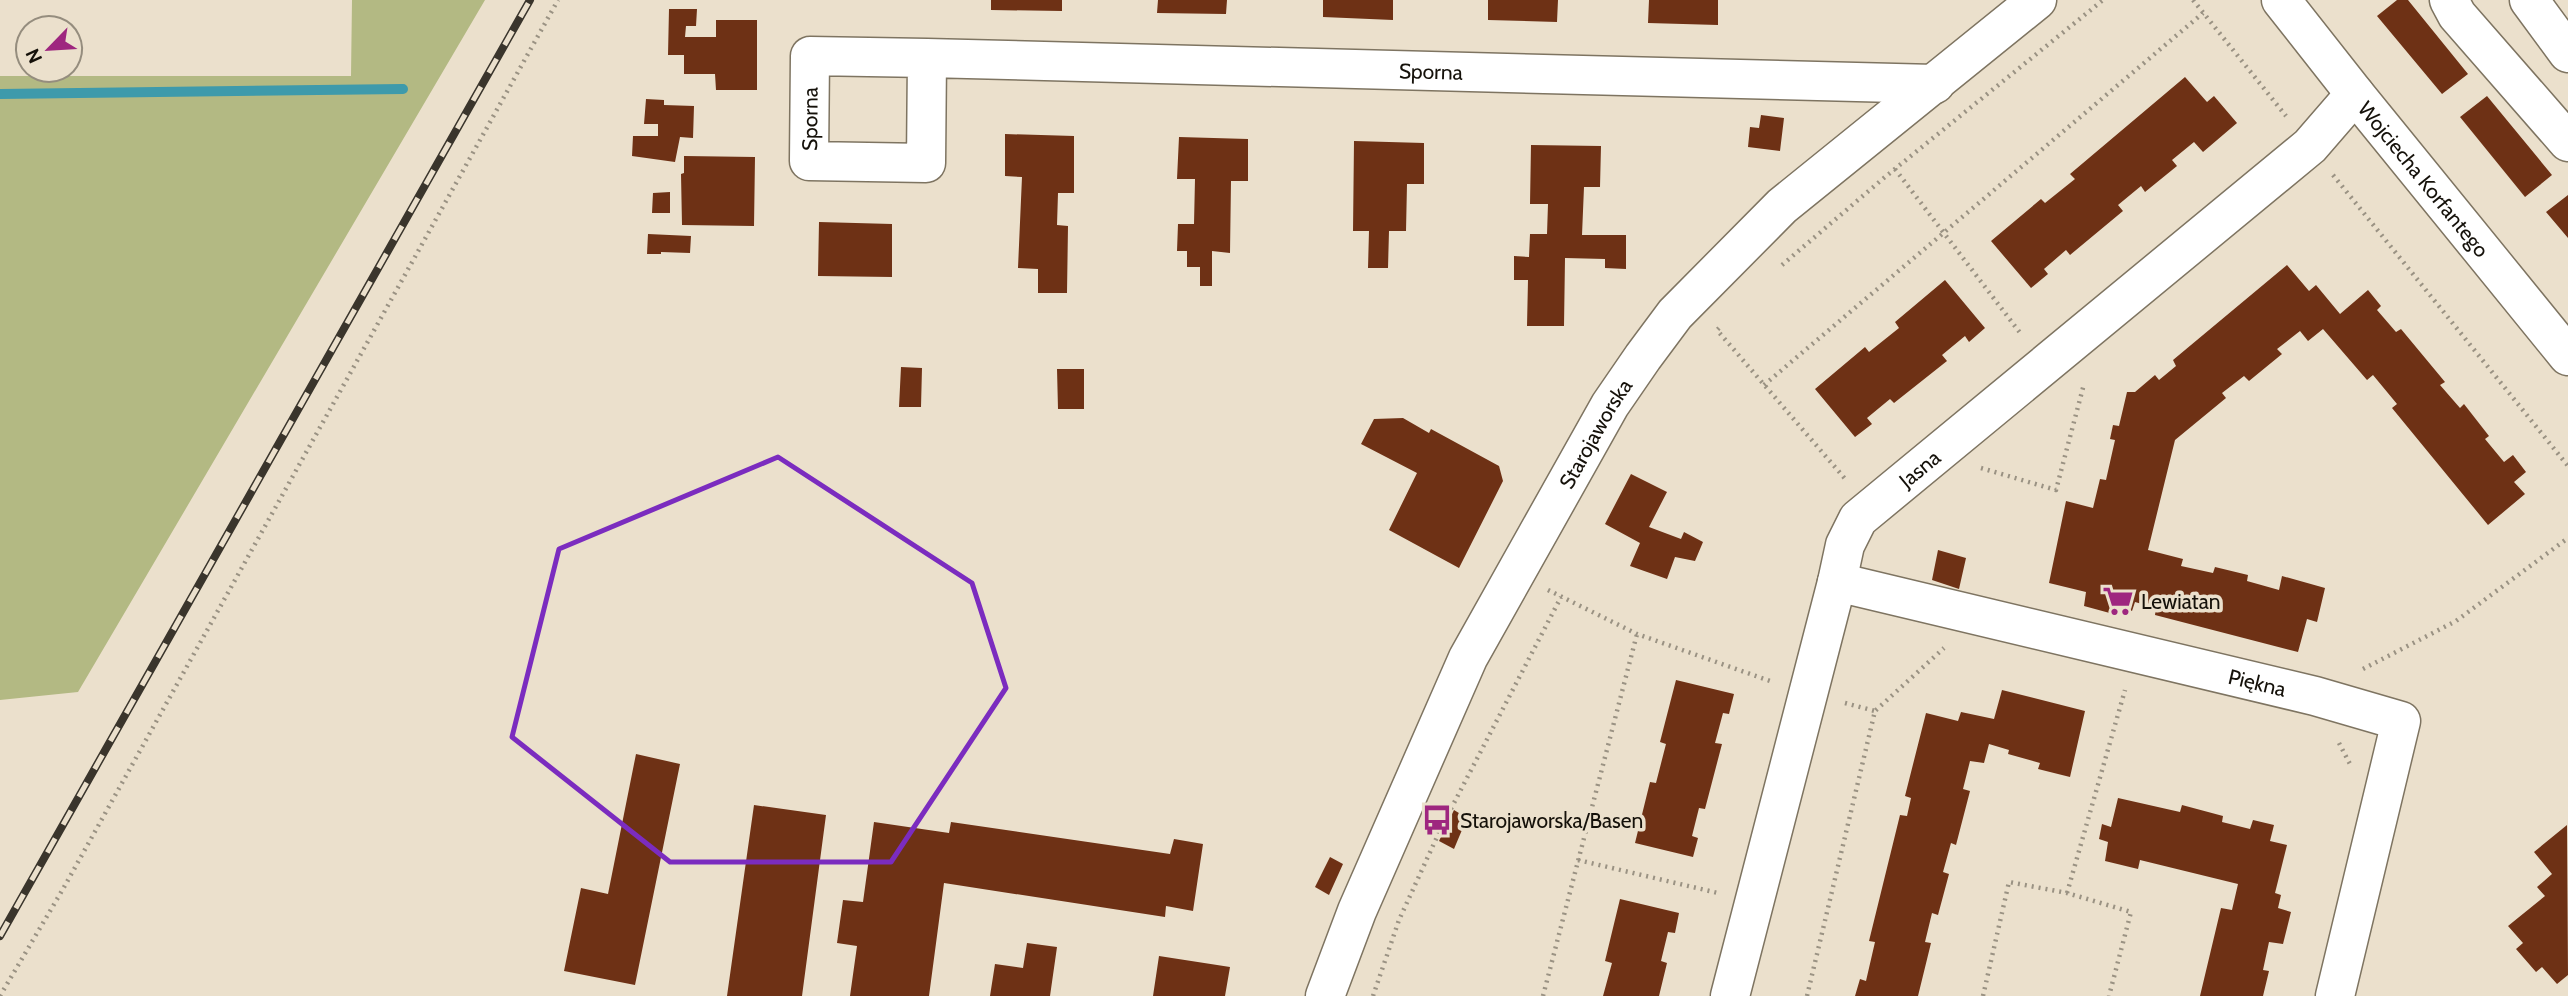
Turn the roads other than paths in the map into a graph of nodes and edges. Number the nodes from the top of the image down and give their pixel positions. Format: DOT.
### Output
graph roads {
  1 [pos="2036,0"];
  2 [pos="2281,0"];
  3 [pos="2449,0"];
  4 [pos="2529,0"];
  5 [pos="2568,53"];
  6 [pos="927,58"];
  7 [pos="1935,84"];
  8 [pos="2355,94"];
  9 [pos="2568,142"];
  10 [pos="2568,356"];
  11 [pos="1837,582"];
  12 [pos="1325,996"];
  13 [pos="1730,996"];
  14 [pos="2335,996"];
  1 -- 7 [label="street, Starojaworska"];
  2 -- 8 [label="street, Wojciecha Korfantego"];
  3 -- 9 [label="street"];
  4 -- 5 [label="street"];
  6 -- 7 [label="street, Sporna"];
  7 -- 12 [label="street, Starojaworska"];
  8 -- 10 [label="street, Wojciecha Korfantego"];
  8 -- 11 [label="street, Jasna"];
  11 -- 13 [label="street, Jasna"];
  11 -- 14 [label="street, Piękna"];
}
